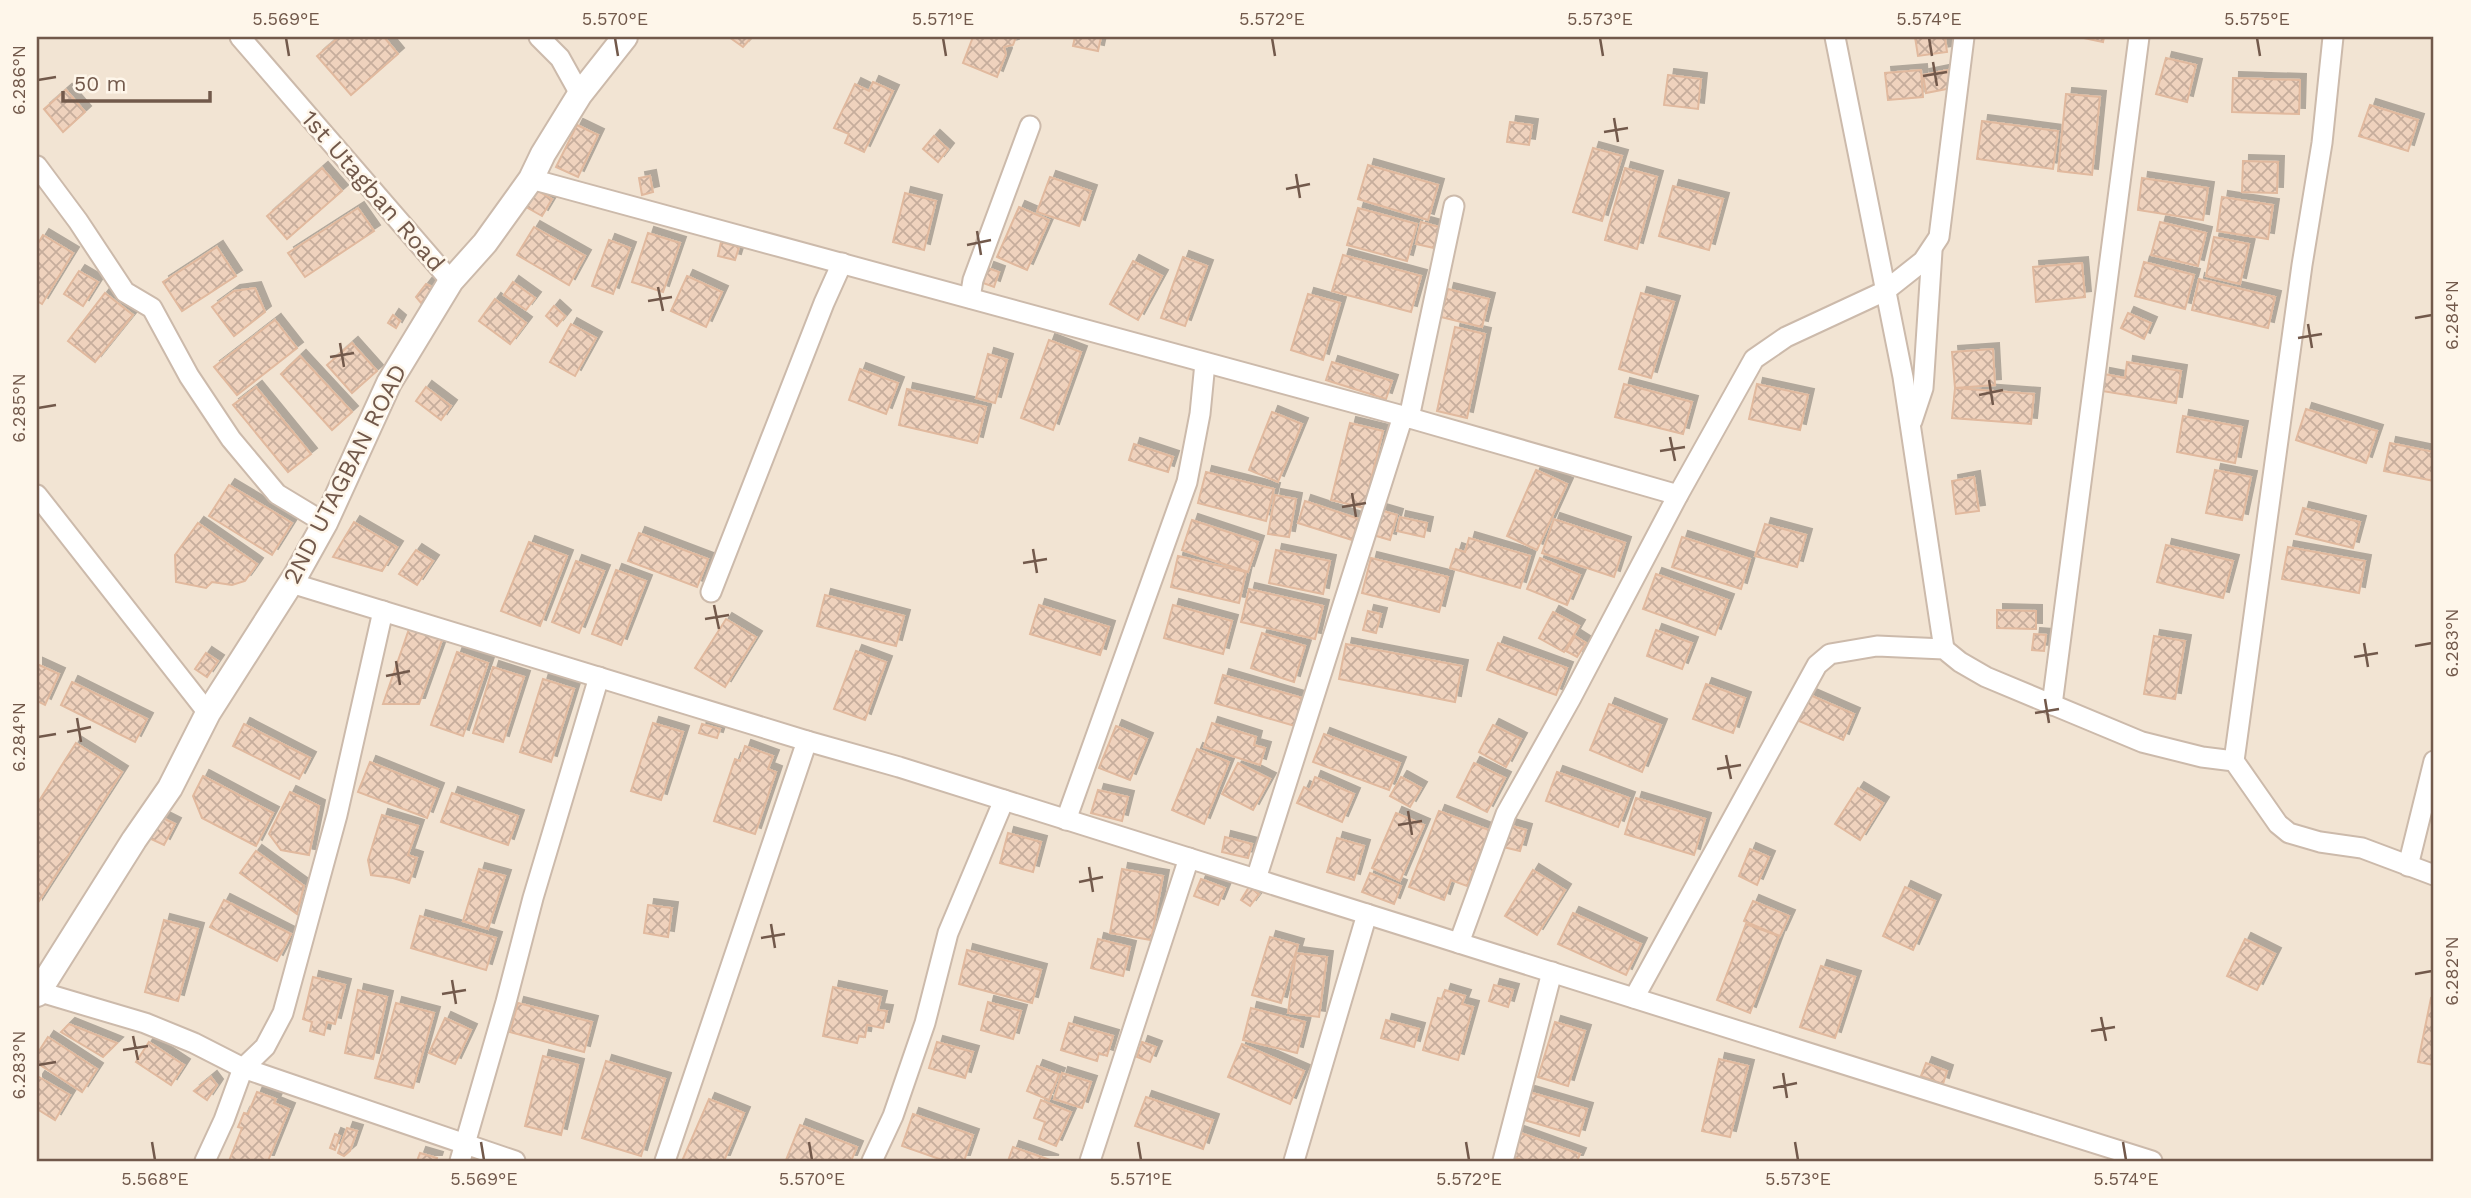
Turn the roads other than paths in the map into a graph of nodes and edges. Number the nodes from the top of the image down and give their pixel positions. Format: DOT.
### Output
graph roads {
  1 [pos="240,37"];
  2 [pos="539,37"];
  3 [pos="625,37"];
  4 [pos="1835,37"];
  5 [pos="1964,37"];
  6 [pos="2139,37"];
  7 [pos="2333,37"];
  8 [pos="580,94"];
  9 [pos="1030,126"];
  10 [pos="37,166"];
  11 [pos="531,179"];
  12 [pos="1454,206"];
  13 [pos="1932,251"];
  14 [pos="842,263"];
  15 [pos="451,281"];
  16 [pos="1885,291"];
  17 [pos="970,298"];
  18 [pos="1205,363"];
  19 [pos="1406,417"];
  20 [pos="1910,425"];
  21 [pos="37,495"];
  22 [pos="1678,495"];
  23 [pos="325,523"];
  24 [pos="291,583"];
  25 [pos="711,592"];
  26 [pos="383,611"];
  27 [pos="1944,649"];
  28 [pos="599,677"];
  29 [pos="2052,705"];
  30 [pos="208,712"];
  31 [pos="807,741"];
  32 [pos="2234,761"];
  33 [pos="2434,761"];
  34 [pos="1004,800"];
  35 [pos="1066,820"];
  36 [pos="1189,858"];
  37 [pos="2408,866"];
  38 [pos="2434,875"];
  39 [pos="1256,879"];
  40 [pos="1367,914"];
  41 [pos="1459,943"];
  42 [pos="1552,972"];
  43 [pos="37,992"];
  44 [pos="1634,998"];
  45 [pos="243,1068"];
  46 [pos="463,1153"];
  47 [pos="205,1161"];
  48 [pos="515,1161"];
  49 [pos="665,1161"];
  50 [pos="872,1161"];
  51 [pos="1090,1161"];
  52 [pos="1294,1161"];
  53 [pos="1503,1161"];
  54 [pos="2152,1161"];
  1 -- 15 [label="street, 1st Utagban Road"];
  2 -- 8 [label="street"];
  3 -- 8 [label="street, 2ND UTAGBAN ROAD"];
  4 -- 16 [label="street"];
  5 -- 13 [label="street"];
  6 -- 29 [label="street"];
  7 -- 32 [label="street"];
  8 -- 11 [label="street, 2ND UTAGBAN ROAD"];
  9 -- 17 [label="street"];
  10 -- 23 [label="street"];
  11 -- 14 [label="street"];
  11 -- 15 [label="street, 2ND UTAGBAN ROAD"];
  12 -- 19 [label="street"];
  13 -- 16 [label="street"];
  13 -- 20 [label="street"];
  14 -- 17 [label="street"];
  14 -- 25 [label="street"];
  15 -- 23 [label="street, 2ND UTAGBAN ROAD"];
  16 -- 20 [label="street"];
  16 -- 22 [label="street"];
  17 -- 18 [label="street"];
  18 -- 19 [label="street"];
  18 -- 35 [label="street"];
  19 -- 22 [label="street"];
  19 -- 39 [label="street"];
  20 -- 27 [label="street"];
  21 -- 30 [label="street"];
  22 -- 41 [label="street"];
  23 -- 24 [label="street, 2ND UTAGBAN ROAD"];
  24 -- 26 [label="street"];
  24 -- 30 [label="street, 2ND UTAGBAN ROAD"];
  26 -- 28 [label="street"];
  26 -- 45 [label="street"];
  27 -- 29 [label="street"];
  27 -- 44 [label="street"];
  28 -- 31 [label="street"];
  28 -- 46 [label="street"];
  29 -- 32 [label="street"];
  30 -- 43 [label="street, 2ND UTAGBAN ROAD"];
  31 -- 34 [label="street"];
  31 -- 49 [label="street"];
  32 -- 37 [label="street"];
  33 -- 37 [label="street"];
  34 -- 35 [label="street"];
  34 -- 50 [label="street"];
  35 -- 36 [label="street"];
  36 -- 39 [label="street"];
  36 -- 51 [label="street"];
  37 -- 38 [label="street"];
  39 -- 40 [label="street"];
  40 -- 41 [label="street"];
  40 -- 52 [label="street"];
  41 -- 42 [label="street"];
  42 -- 44 [label="street"];
  42 -- 53 [label="street"];
  43 -- 45 [label="street"];
  44 -- 54 [label="street"];
  45 -- 46 [label="street"];
  45 -- 47 [label="street"];
  46 -- 48 [label="street"];
}
